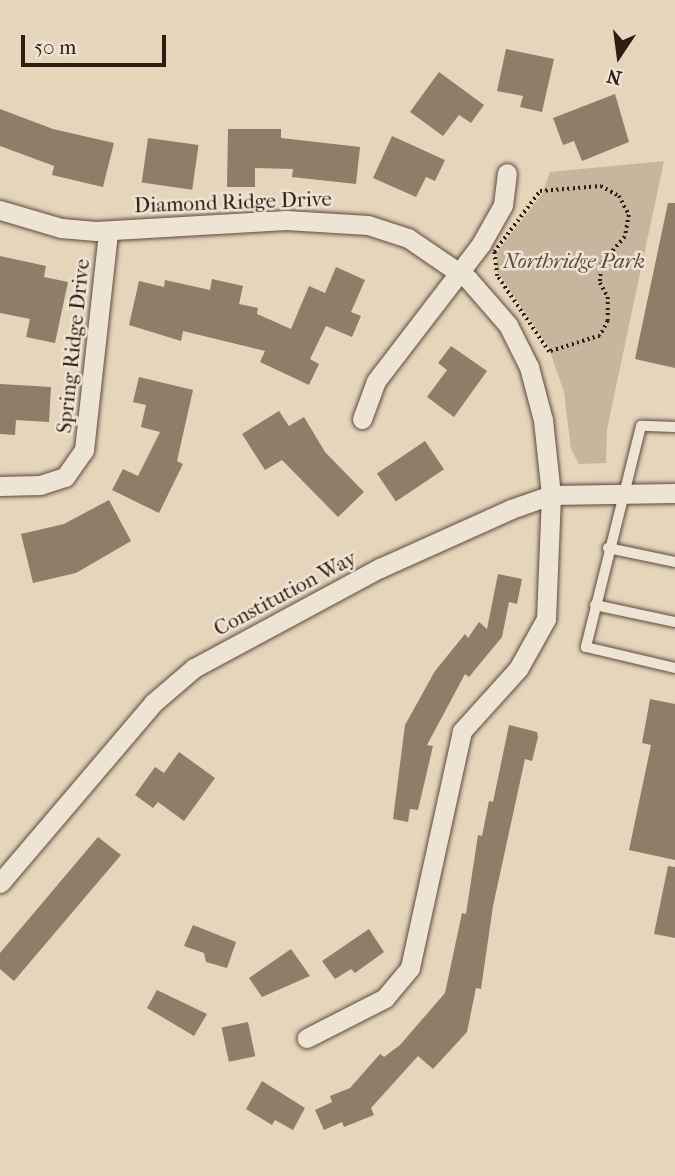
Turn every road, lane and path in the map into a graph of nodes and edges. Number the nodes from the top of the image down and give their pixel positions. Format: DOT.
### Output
graph roads {
  1 [pos="507,173"];
  2 [pos="0,210"];
  3 [pos="108,231"];
  4 [pos="461,274"];
  5 [pos="550,352"];
  6 [pos="362,419"];
  7 [pos="675,427"];
  8 [pos="0,486"];
  9 [pos="621,492"];
  10 [pos="675,493"];
  11 [pos="551,495"];
  12 [pos="608,548"];
  13 [pos="675,562"];
  14 [pos="595,604"];
  15 [pos="675,622"];
  16 [pos="675,668"];
  17 [pos="0,883"];
  18 [pos="307,1038"];
  1 -- 4 [label="street"];
  2 -- 3 [label="street, Diamond Ridge Drive"];
  3 -- 4 [label="street, Diamond Ridge Drive"];
  3 -- 8 [label="street, Spring Ridge Drive"];
  4 -- 6 [label="street"];
  4 -- 11 [label="street, Diamond Ridge Drive"];
  5 -- 5 [label="path"];
  7 -- 9 [label="lane"];
  9 -- 10 [label="street, Constitution Way"];
  9 -- 11 [label="street, Constitution Way"];
  9 -- 12 [label="lane"];
  11 -- 17 [label="street, Constitution Way"];
  11 -- 18 [label="street, Diamond Ridge Drive"];
  12 -- 13 [label="lane"];
  12 -- 14 [label="lane"];
  14 -- 15 [label="lane"];
  14 -- 16 [label="lane"];
}
